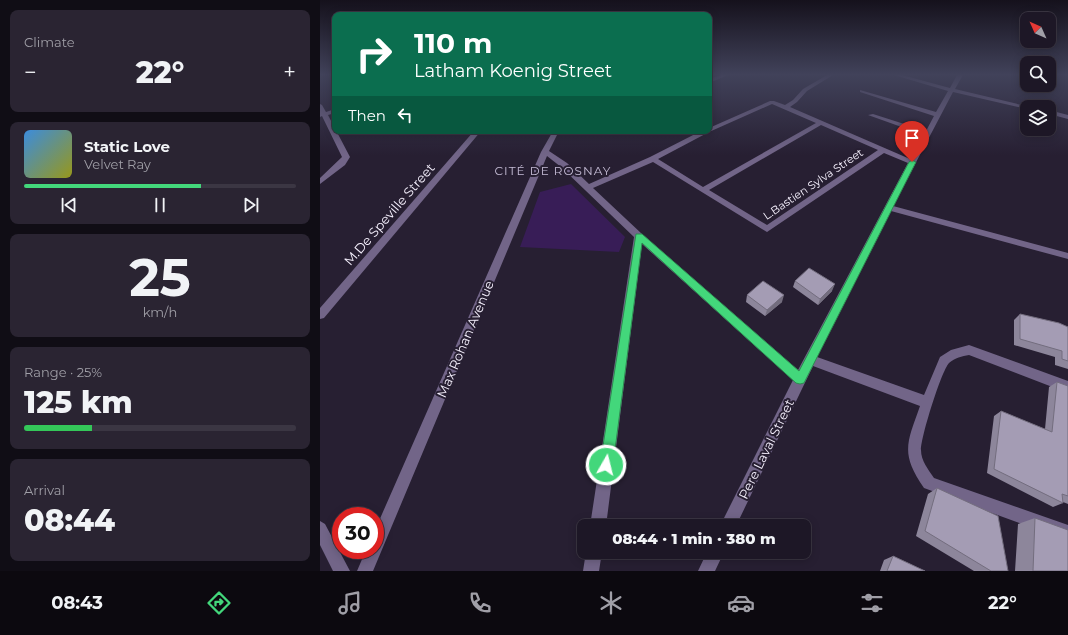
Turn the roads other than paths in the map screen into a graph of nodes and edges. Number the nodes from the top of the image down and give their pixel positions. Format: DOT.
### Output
graph roads {
  1 [pos="794,102"];
  2 [pos="898,102"];
  3 [pos="946,102"];
  4 [pos="1003,102"];
  5 [pos="1020,105"];
  6 [pos="320,106"];
  7 [pos="785,108"];
  8 [pos="332,112"];
  9 [pos="322,114"];
  10 [pos="939,114"];
  11 [pos="1056,114"];
  12 [pos="872,115"];
  13 [pos="1068,117"];
  14 [pos="820,123"];
  15 [pos="712,128"];
  16 [pos="332,132"];
  17 [pos="333,134"];
  18 [pos="475,134"];
  19 [pos="554,134"];
  20 [pos="699,134"];
  21 [pos="928,134"];
  22 [pos="883,150"];
  23 [pos="545,152"];
  24 [pos="653,159"];
  25 [pos="912,162"];
  26 [pos="320,182"];
  27 [pos="589,187"];
  28 [pos="703,190"];
  29 [pos="888,208"];
  30 [pos="639,236"];
  31 [pos="1068,256"];
  32 [pos="320,315"];
  33 [pos="810,360"];
  34 [pos="800,379"];
  35 [pos="1068,387"];
  36 [pos="926,402"];
  37 [pos="599,519"];
  38 [pos="731,519"];
  39 [pos="384,526"];
  40 [pos="320,529"];
  41 [pos="1068,533"];
  42 [pos="370,559"];
  43 [pos="593,559"];
  44 [pos="712,559"];
  45 [pos="342,571"];
  46 [pos="365,571"];
  47 [pos="591,571"];
  48 [pos="706,571"];
  1 -- 7 [label="street"];
  2 -- 10 [label="street"];
  3 -- 10 [label="street, Pere Laval Street"];
  4 -- 5 [label="street"];
  6 -- 9 [label="street"];
  7 -- 14 [label="street"];
  7 -- 15 [label="street"];
  8 -- 9 [label="street"];
  9 -- 16 [label="street"];
  10 -- 21 [label="street, Pere Laval Street"];
  11 -- 13 [label="street"];
  12 -- 21 [label="street"];
  14 -- 22 [label="street"];
  14 -- 28 [label="street"];
  17 -- 26 [label="street"];
  18 -- 32 [label="street, M.De Speville Street"];
  19 -- 23 [label="street, Max Rohan Avenue"];
  20 -- 24 [label="street"];
  21 -- 25 [label="street, Pere Laval Street"];
  22 -- 25 [label="street"];
  22 -- 28 [label="street, L.Bastien Sylva Street"];
  23 -- 27 [label="street"];
  23 -- 39 [label="street, Max Rohan Avenue"];
  24 -- 27 [label="street"];
  24 -- 28 [label="street, L.Bastien Sylva Street"];
  25 -- 29 [label="street, Pere Laval Street"];
  27 -- 30 [label="street"];
  29 -- 31 [label="street"];
  29 -- 33 [label="street, Pere Laval Street"];
  30 -- 34 [label="street"];
  30 -- 37 [label="street"];
  33 -- 34 [label="street, Pere Laval Street"];
  33 -- 36 [label="street"];
  34 -- 38 [label="street, Pere Laval Street"];
  35 -- 36 [label="street"];
  36 -- 41 [label="street"];
  40 -- 45 [label="street"];
  42 -- 46 [label="street, Max Rohan Avenue"];
  43 -- 47 [label="street"];
  44 -- 48 [label="street"];
}
